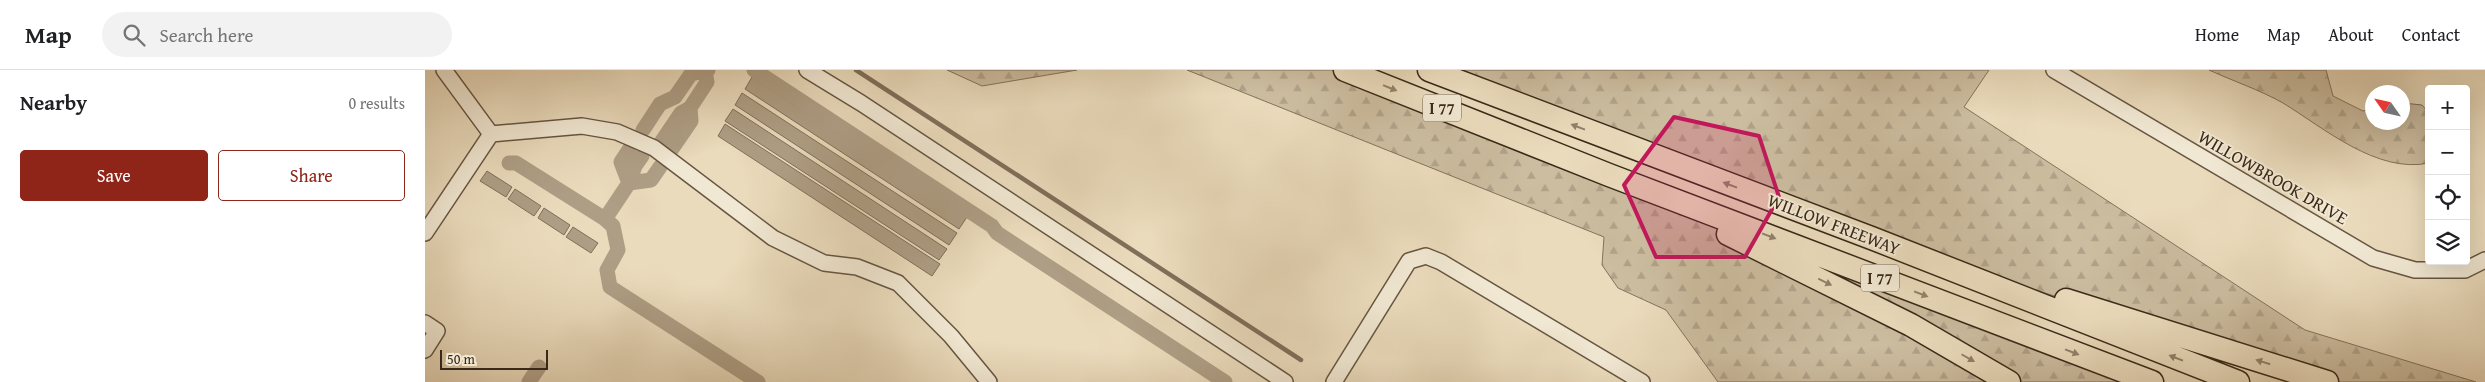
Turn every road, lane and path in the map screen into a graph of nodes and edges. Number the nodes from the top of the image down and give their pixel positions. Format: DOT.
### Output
graph roads {
  1 [pos="444,70"];
  2 [pos="807,70"];
  3 [pos="1345,70"];
  4 [pos="1429,70"];
  5 [pos="2054,70"];
  6 [pos="491,134"];
  7 [pos="1609,175"];
  8 [pos="425,233"];
  9 [pos="1874,239"];
  10 [pos="2485,260"];
  11 [pos="425,323"];
  12 [pos="425,350"];
  13 [pos="989,382"];
  14 [pos="1285,382"];
  15 [pos="1334,382"];
  16 [pos="1642,382"];
  17 [pos="2009,382"];
  18 [pos="2151,382"];
  19 [pos="2238,382"];
  20 [pos="2327,382"];
  1 -- 6 [label="street"];
  2 -- 14 [label="street"];
  3 -- 7 [label="highway, WILLOW FREEWAY / I 77, one-way"];
  9 -- 4 [label="highway, WILLOW FREEWAY / I 77, one-way"];
  5 -- 10 [label="street, WILLOWBROOK DRIVE"];
  6 -- 8 [label="street"];
  6 -- 13 [label="street"];
  7 -- 17 [label="highway, one-way"];
  7 -- 18 [label="highway, WILLOW FREEWAY / I 77, one-way"];
  19 -- 9 [label="highway, WILLOW FREEWAY / I 77, one-way"];
  20 -- 9 [label="highway, one-way"];
  11 -- 12 [label="street"];
  15 -- 16 [label="street"];
}
